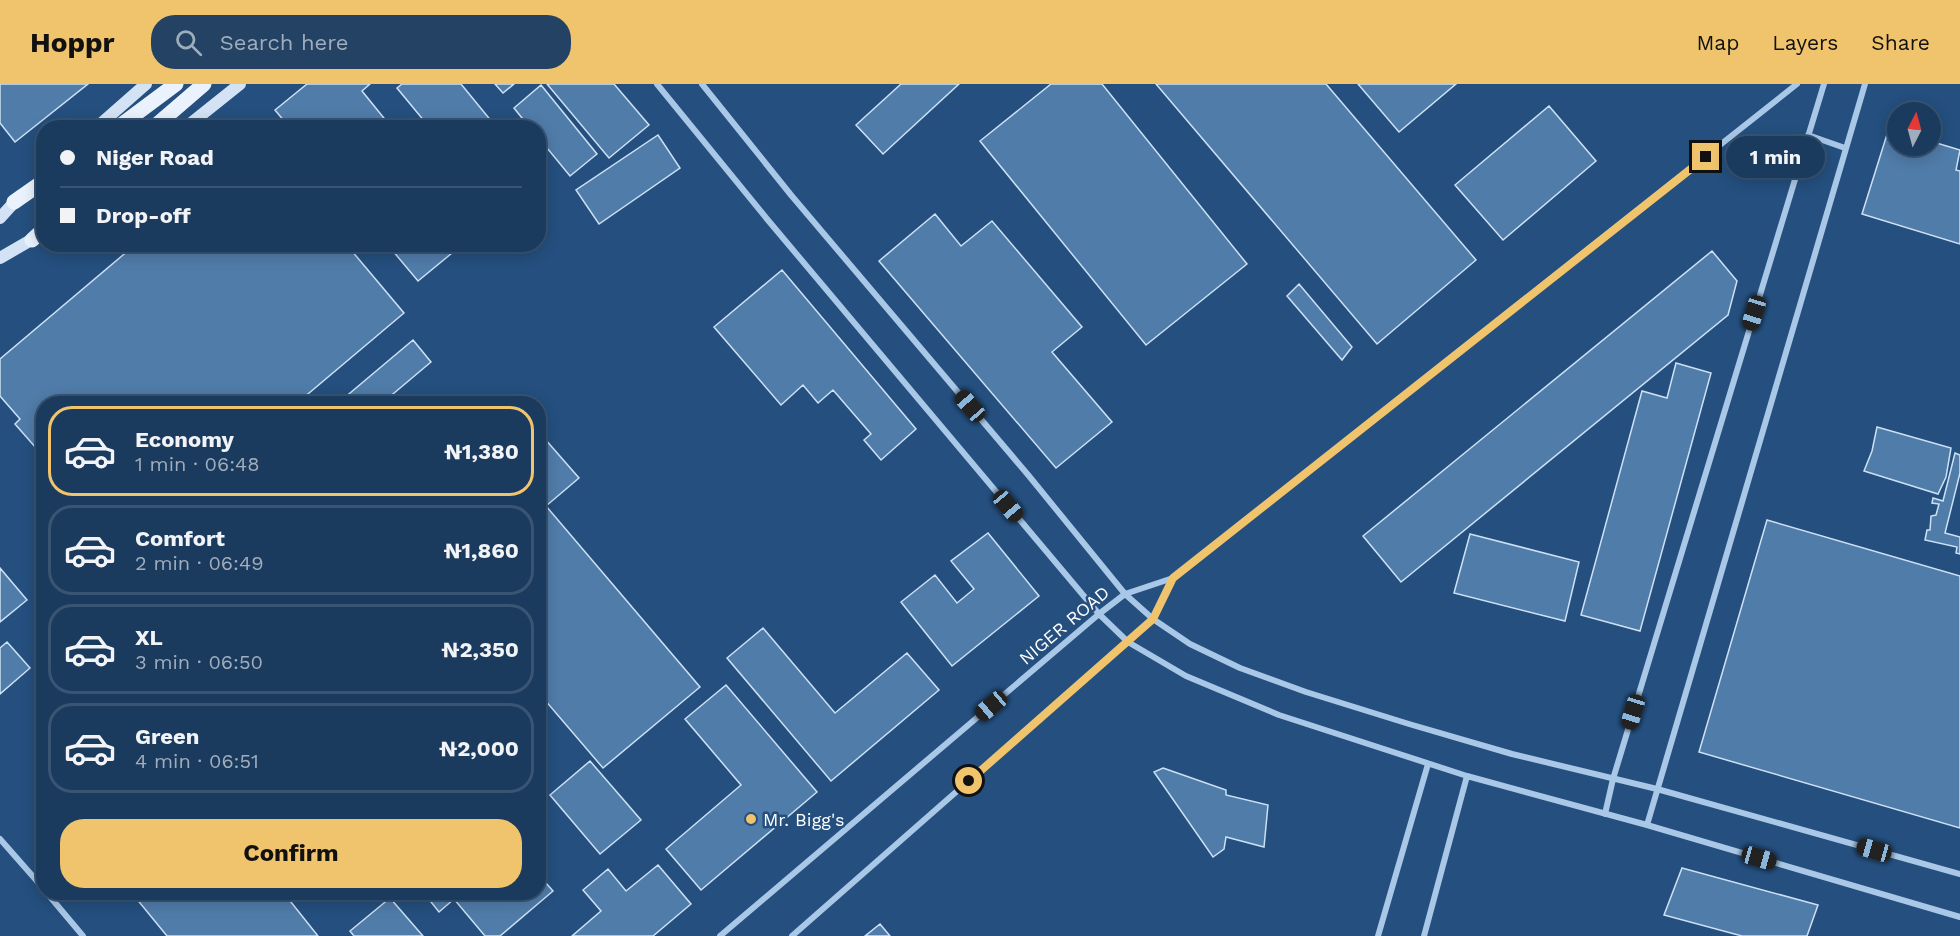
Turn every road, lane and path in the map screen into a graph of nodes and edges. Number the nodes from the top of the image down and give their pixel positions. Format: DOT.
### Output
graph roads {
  1 [pos="146,84"];
  2 [pos="204,84"];
  3 [pos="240,84"];
  4 [pos="657,84"];
  5 [pos="702,84"];
  6 [pos="1797,84"];
  7 [pos="1824,84"];
  8 [pos="1865,84"];
  9 [pos="170,89"];
  10 [pos="105,120"];
  11 [pos="128,120"];
  12 [pos="162,120"];
  13 [pos="195,120"];
  14 [pos="1808,135"];
  15 [pos="1845,148"];
  16 [pos="36,182"];
  17 [pos="36,187"];
  18 [pos="14,202"];
  19 [pos="0,218"];
  20 [pos="36,236"];
  21 [pos="0,258"];
  22 [pos="1173,578"];
  23 [pos="1125,594"];
  24 [pos="1099,614"];
  25 [pos="1153,619"];
  26 [pos="1128,642"];
  27 [pos="1428,764"];
  28 [pos="1467,776"];
  29 [pos="1613,779"];
  30 [pos="1657,789"];
  31 [pos="1605,814"];
  32 [pos="1647,825"];
  33 [pos="0,839"];
  34 [pos="1960,874"];
  35 [pos="36,881"];
  36 [pos="53,900"];
  37 [pos="1960,917"];
  38 [pos="83,936"];
  39 [pos="720,936"];
  40 [pos="792,936"];
  41 [pos="1378,936"];
  42 [pos="1424,936"];
  1 -- 10 [label="street"];
  2 -- 12 [label="main road"];
  3 -- 13 [label="street"];
  4 -- 24 [label="street"];
  5 -- 23 [label="street"];
  6 -- 22 [label="street"];
  7 -- 14 [label="street"];
  8 -- 15 [label="street"];
  9 -- 11 [label="main road"];
  14 -- 15 [label="street"];
  14 -- 29 [label="street"];
  15 -- 30 [label="street"];
  16 -- 18 [label="street"];
  17 -- 18 [label="main road"];
  18 -- 19 [label="street"];
  20 -- 21 [label="street"];
  22 -- 23 [label="street, NIGER ROAD"];
  22 -- 25 [label="street"];
  23 -- 24 [label="street, NIGER ROAD"];
  23 -- 25 [label="street"];
  24 -- 26 [label="street"];
  24 -- 39 [label="street, NIGER ROAD"];
  25 -- 26 [label="street"];
  25 -- 29 [label="street"];
  26 -- 27 [label="street"];
  26 -- 40 [label="street"];
  27 -- 28 [label="street"];
  27 -- 41 [label="street"];
  28 -- 31 [label="street"];
  28 -- 42 [label="street"];
  29 -- 30 [label="street"];
  29 -- 31 [label="street"];
  30 -- 32 [label="street"];
  30 -- 34 [label="street"];
  31 -- 32 [label="street"];
  32 -- 37 [label="street"];
  33 -- 35 [label="street"];
  36 -- 38 [label="street"];
}
